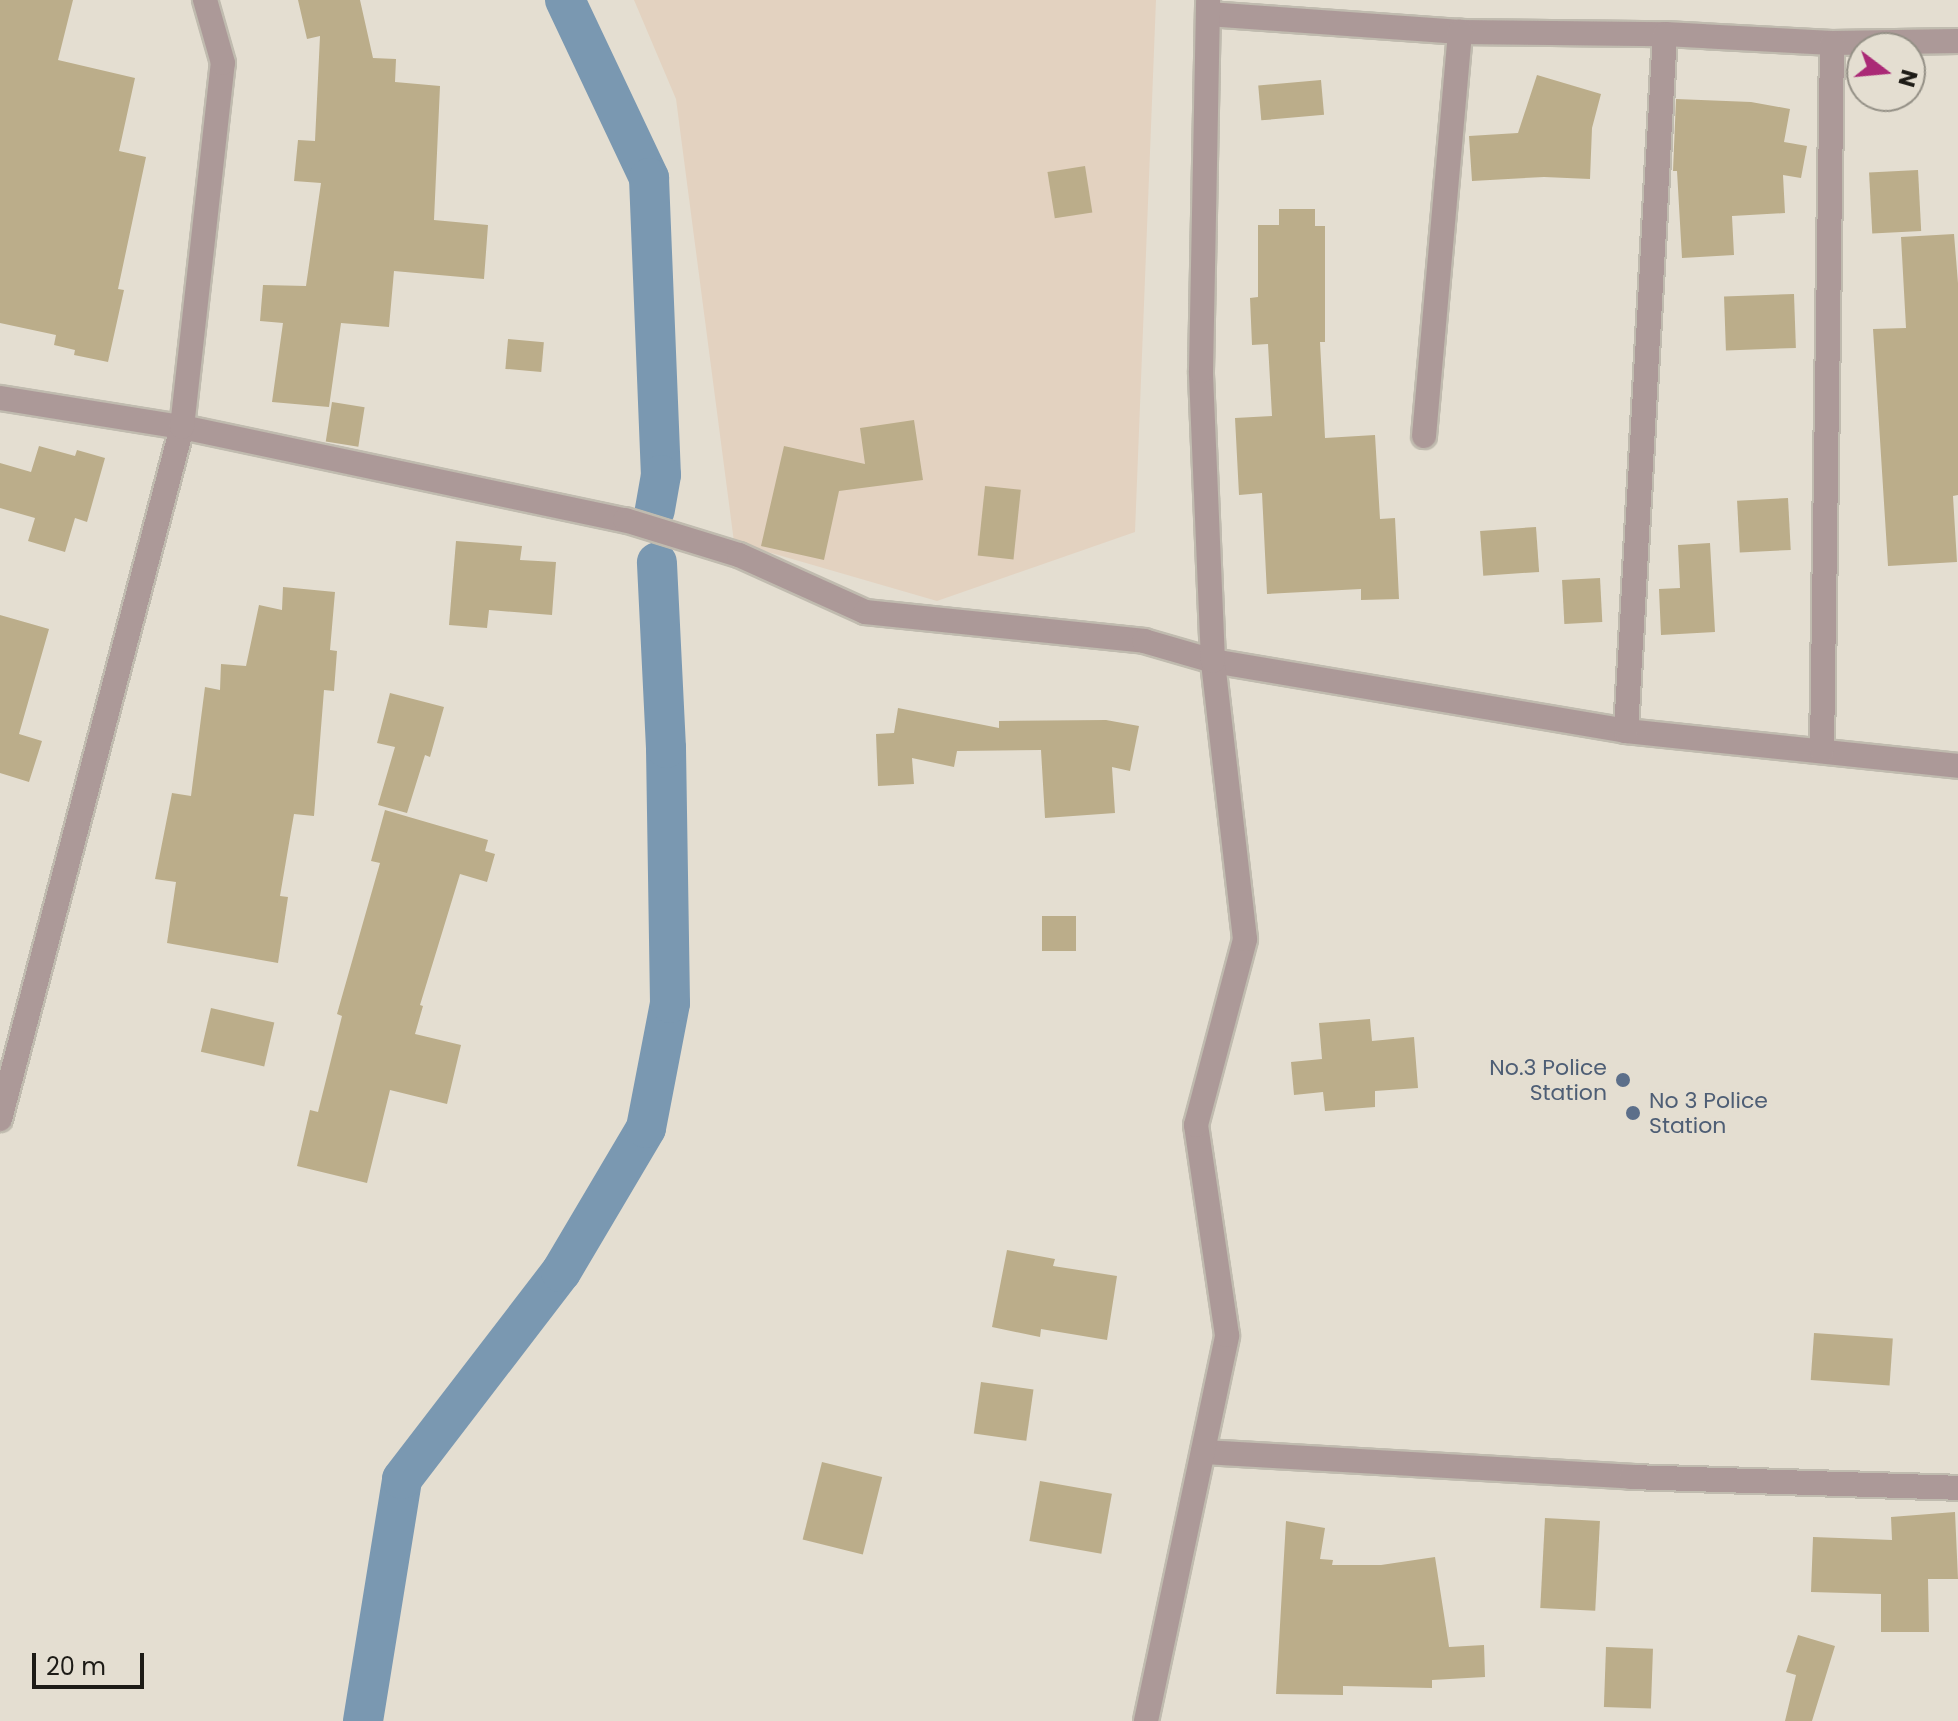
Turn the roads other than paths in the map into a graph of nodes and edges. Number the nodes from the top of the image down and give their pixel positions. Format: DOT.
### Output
graph roads {
  1 [pos="205,0"];
  2 [pos="1208,7"];
  3 [pos="1460,32"];
  4 [pos="1665,34"];
  5 [pos="1958,41"];
  6 [pos="1832,43"];
  7 [pos="0,398"];
  8 [pos="182,427"];
  9 [pos="1424,436"];
  10 [pos="1213,661"];
  11 [pos="1626,731"];
  12 [pos="1822,751"];
  13 [pos="1958,766"];
  14 [pos="1,1106"];
  15 [pos="1203,1452"];
  16 [pos="1958,1488"];
  17 [pos="1146,1721"];
  1 -- 8 [label="street"];
  2 -- 3 [label="street"];
  2 -- 10 [label="street"];
  3 -- 4 [label="street"];
  3 -- 9 [label="street"];
  4 -- 6 [label="street"];
  4 -- 11 [label="street"];
  5 -- 6 [label="street"];
  6 -- 12 [label="street"];
  7 -- 8 [label="street"];
  8 -- 10 [label="street"];
  8 -- 14 [label="street"];
  10 -- 11 [label="street"];
  10 -- 15 [label="street"];
  11 -- 12 [label="street"];
  12 -- 13 [label="street"];
  15 -- 16 [label="street"];
  15 -- 17 [label="street"];
}
